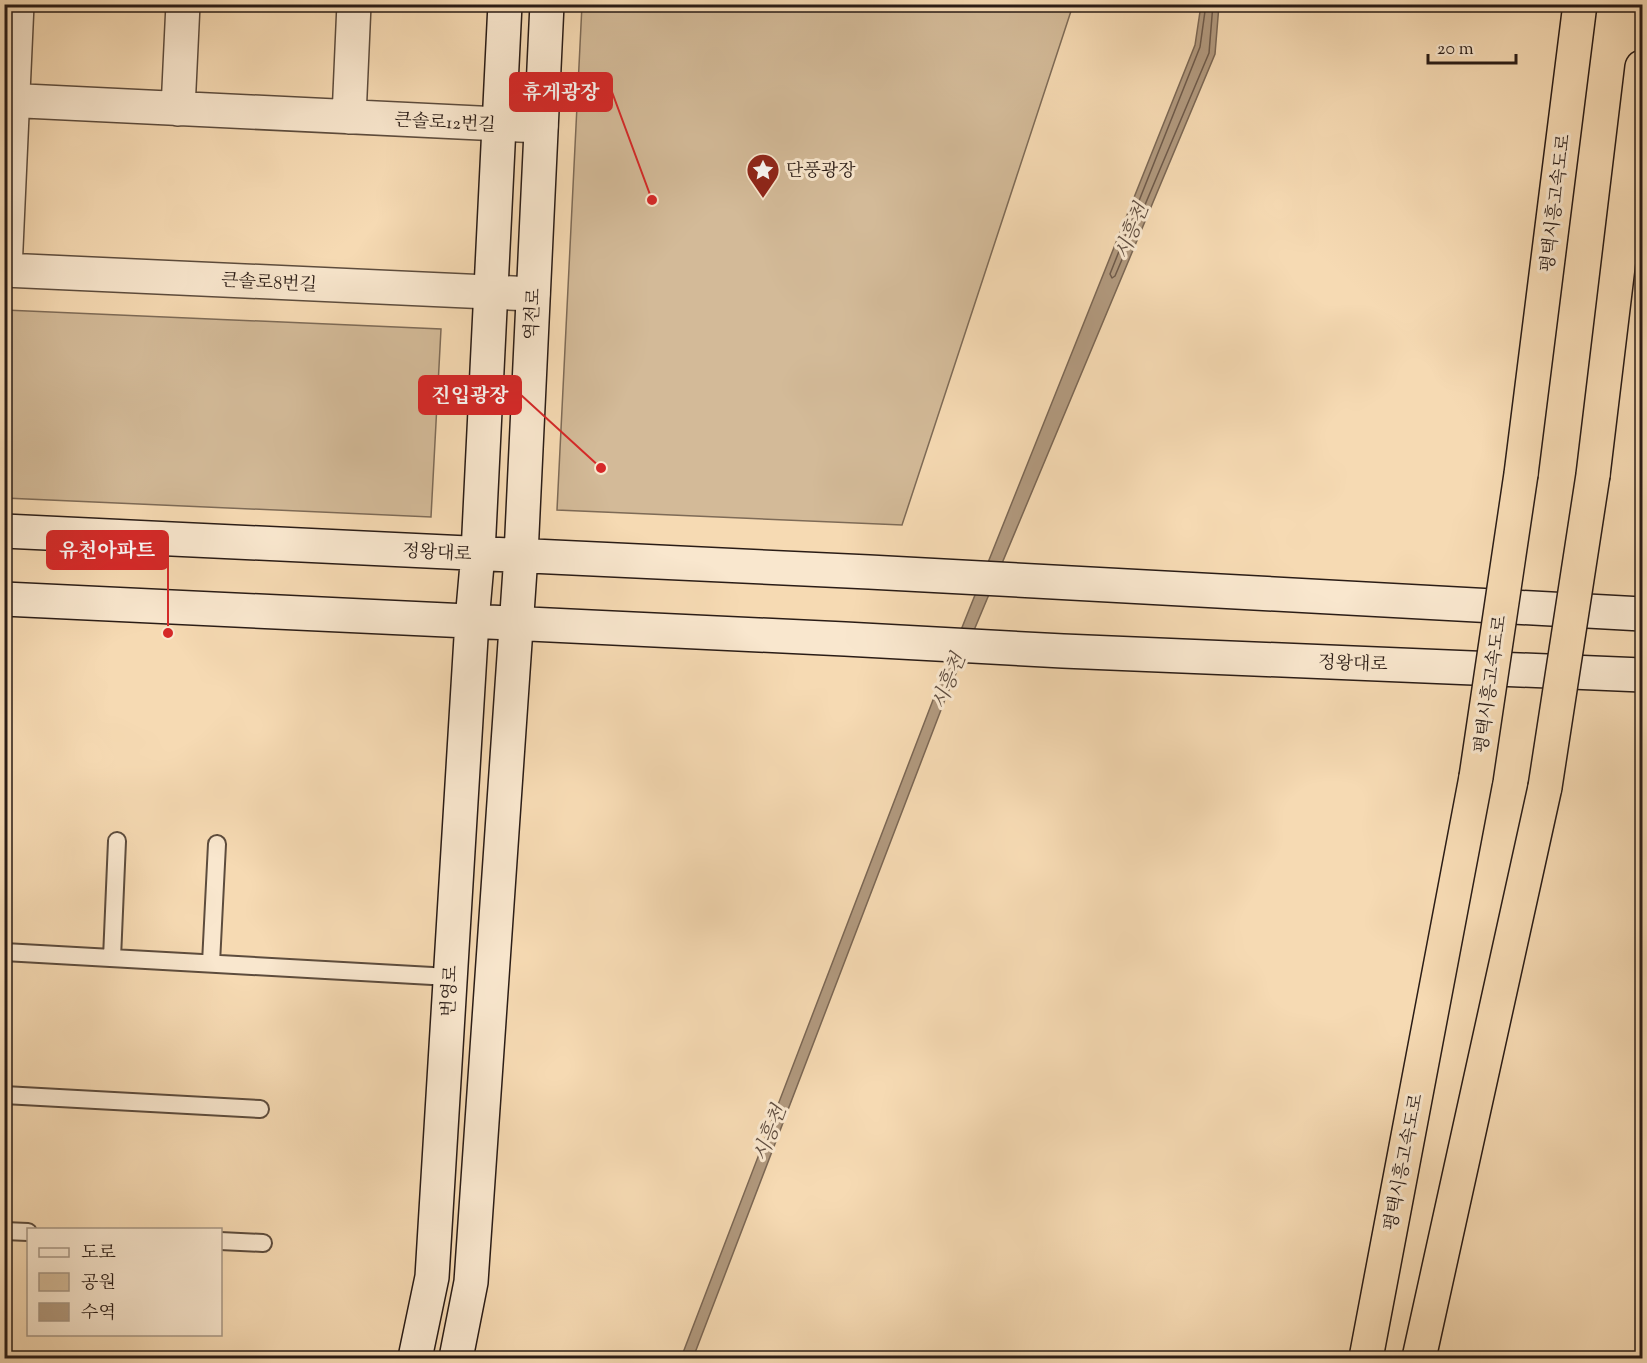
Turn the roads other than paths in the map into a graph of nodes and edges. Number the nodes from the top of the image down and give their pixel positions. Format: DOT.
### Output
graph roads {
  1 [pos="18,4"];
  2 [pos="183,4"];
  3 [pos="354,4"];
  4 [pos="505,4"];
  5 [pos="547,4"];
  6 [pos="1580,4"];
  7 [pos="1642,67"];
  8 [pos="9,100"];
  9 [pos="178,109"];
  10 [pos="348,117"];
  11 [pos="499,124"];
  12 [pos="541,126"];
  13 [pos="5,270"];
  14 [pos="491,292"];
  15 [pos="533,294"];
  16 [pos="4,531"];
  17 [pos="478,554"];
  18 [pos="521,555"];
  19 [pos="4,599"];
  20 [pos="1642,614"];
  21 [pos="472,621"];
  22 [pos="516,623"];
  23 [pos="1642,675"];
  24 [pos="117,841"];
  25 [pos="217,844"];
  26 [pos="4,952"];
  27 [pos="112,958"];
  28 [pos="211,963"];
  29 [pos="450,976"];
  30 [pos="4,1095"];
  31 [pos="260,1109"];
  32 [pos="4,1231"];
  33 [pos="27,1232"];
  34 [pos="222,1241"];
  35 [pos="263,1243"];
  36 [pos="415,1359"];
  37 [pos="456,1359"];
  38 [pos="1366,1359"];
  39 [pos="1419,1359"];
  1 -- 8 [label="street"];
  2 -- 9 [label="street"];
  3 -- 10 [label="street"];
  4 -- 11 [label="street"];
  5 -- 12 [label="street, 역전로"];
  6 -- 38 [label="highway, 평택시흥고속도로, bridge"];
  7 -- 39 [label="highway, bridge"];
  8 -- 9 [label="street, 큰솔로12번길"];
  8 -- 13 [label="street"];
  9 -- 10 [label="street, 큰솔로12번길"];
  10 -- 11 [label="street, 큰솔로12번길"];
  11 -- 12 [label="street, 큰솔로12번길"];
  11 -- 14 [label="street"];
  12 -- 15 [label="street, 역전로"];
  13 -- 14 [label="street, 큰솔로8번길"];
  14 -- 15 [label="street, 큰솔로8번길"];
  14 -- 17 [label="street"];
  15 -- 18 [label="street, 역전로"];
  16 -- 17 [label="street, 정왕대로"];
  17 -- 18 [label="street, 정왕대로"];
  17 -- 21 [label="street"];
  18 -- 20 [label="street, 정왕대로"];
  18 -- 22 [label="street, 역전로"];
  19 -- 21 [label="street"];
  21 -- 22 [label="street"];
  21 -- 29 [label="street, 번영로"];
  22 -- 23 [label="street, 정왕대로"];
  22 -- 37 [label="street"];
  24 -- 27 [label="lane"];
  25 -- 28 [label="lane"];
  26 -- 27 [label="lane"];
  27 -- 28 [label="lane"];
  28 -- 29 [label="lane"];
  29 -- 36 [label="street, 번영로"];
  30 -- 31 [label="lane"];
  32 -- 33 [label="lane"];
  34 -- 35 [label="lane"];
}
